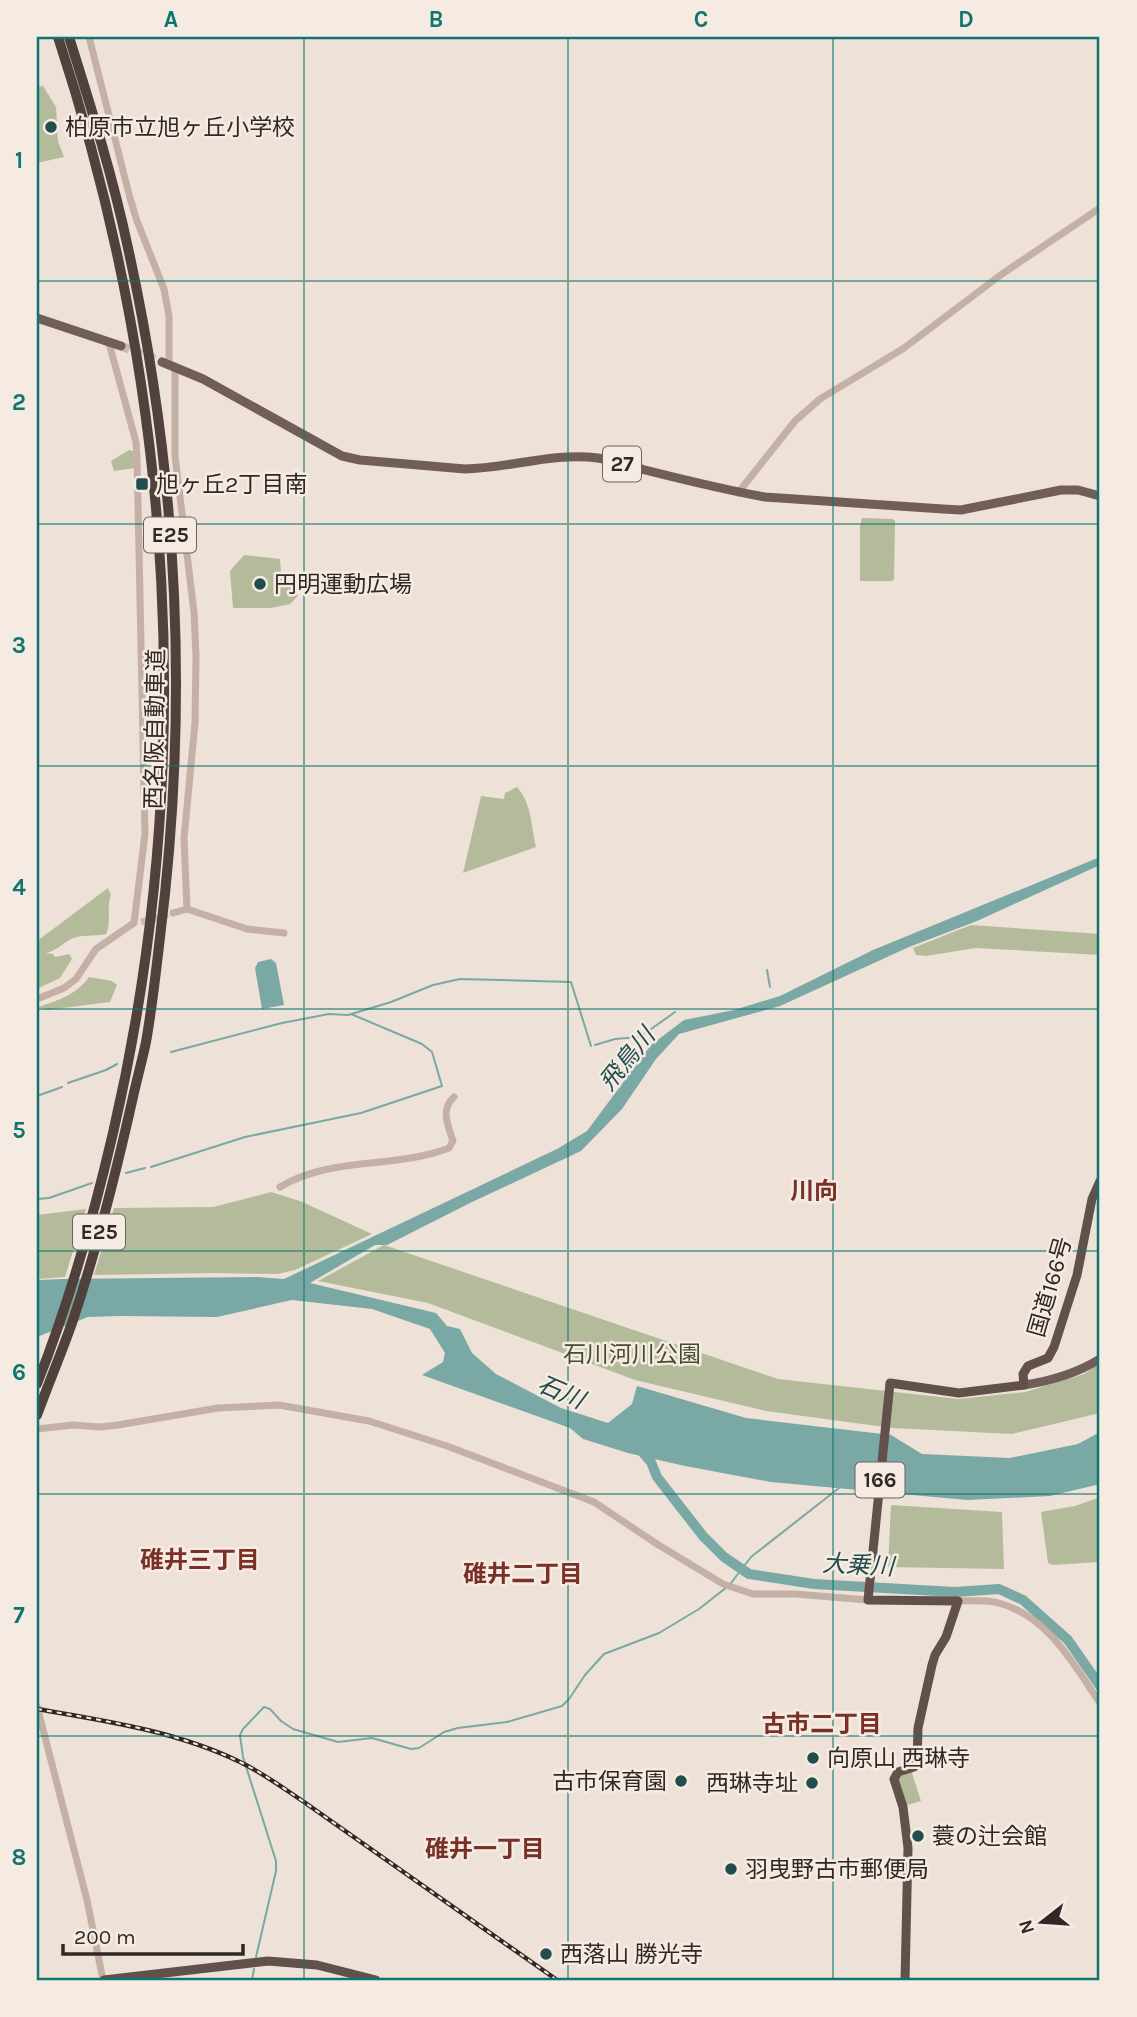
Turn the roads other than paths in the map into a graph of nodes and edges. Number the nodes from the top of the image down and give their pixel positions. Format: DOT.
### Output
graph roads {
  1 [pos="58,37"];
  2 [pos="69,37"];
  3 [pos="89,37"];
  4 [pos="1100,208"];
  5 [pos="37,318"];
  6 [pos="109,344"];
  7 [pos="121,346"];
  8 [pos="169,364"];
  9 [pos="738,493"];
  10 [pos="1100,496"];
  11 [pos="187,909"];
  12 [pos="173,913"];
  13 [pos="284,933"];
  14 [pos="37,999"];
  15 [pos="454,1097"];
  16 [pos="1100,1181"];
  17 [pos="280,1187"];
  18 [pos="1100,1359"];
  19 [pos="37,1384"];
  20 [pos="1024,1385"];
  21 [pos="37,1415"];
  22 [pos="37,1429"];
  23 [pos="868,1598"];
  24 [pos="958,1601"];
  25 [pos="1100,1703"];
  26 [pos="37,1706"];
  27 [pos="103,1980"];
  28 [pos="376,1980"];
  29 [pos="905,1980"];
  1 -- 19 [label="highway, 西名阪自動車道 / E25"];
  2 -- 21 [label="highway, 西名阪自動車道 / E25"];
  3 -- 8 [label="street"];
  4 -- 9 [label="street"];
  5 -- 6 [label="main road"];
  6 -- 7 [label="main road"];
  6 -- 14 [label="street"];
  8 -- 9 [label="main road, 27"];
  8 -- 11 [label="street"];
  9 -- 10 [label="main road, 27"];
  11 -- 12 [label="street"];
  11 -- 13 [label="street"];
  15 -- 17 [label="street"];
  16 -- 20 [label="highway, 国道166号"];
  18 -- 20 [label="main road"];
  20 -- 23 [label="highway, 166"];
  22 -- 23 [label="street"];
  23 -- 24 [label="highway"];
  24 -- 25 [label="street"];
  24 -- 29 [label="highway"];
  26 -- 27 [label="street"];
  27 -- 28 [label="highway"];
}
